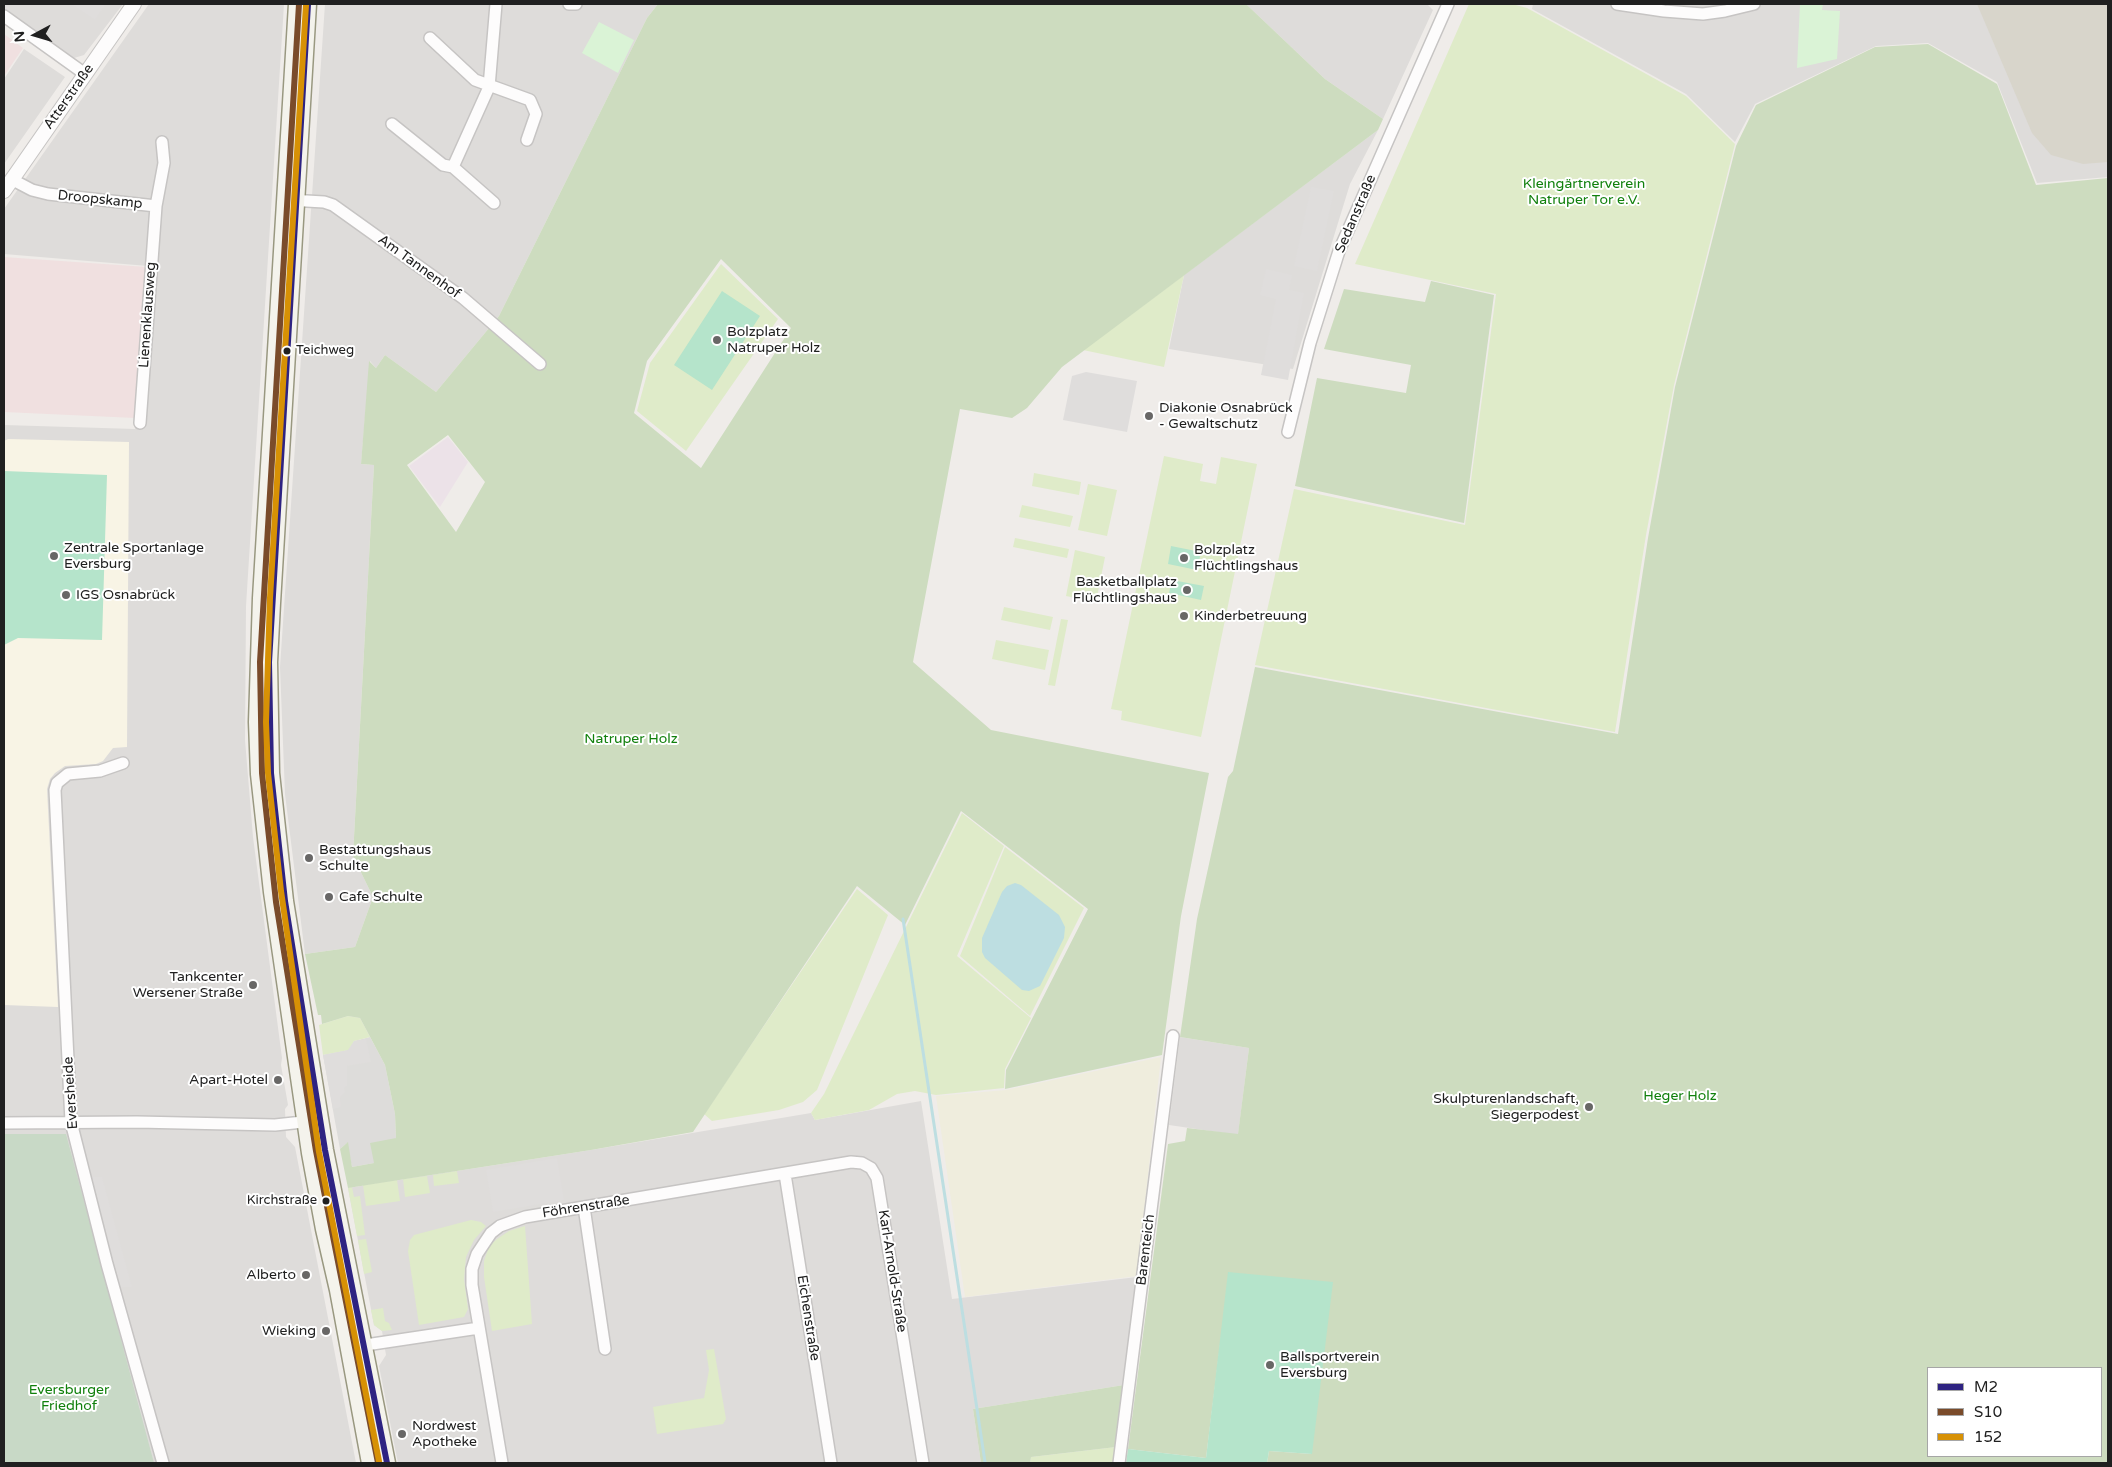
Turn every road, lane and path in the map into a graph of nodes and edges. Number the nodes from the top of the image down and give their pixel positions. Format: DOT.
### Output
graph roads {
  1 [pos="134,4"];
  2 [pos="296,4"];
  3 [pos="308,4"];
  4 [pos="496,4"];
  5 [pos="569,4"];
  6 [pos="576,4"];
  7 [pos="1448,4"];
  8 [pos="1617,4"];
  9 [pos="1754,4"];
  10 [pos="1665,8"];
  11 [pos="1726,8"];
  12 [pos="4,16"];
  13 [pos="430,38"];
  14 [pos="85,74"];
  15 [pos="489,86"];
  16 [pos="392,124"];
  17 [pos="527,140"];
  18 [pos="162,142"];
  19 [pos="453,167"];
  20 [pos="8,185"];
  21 [pos="290,200"];
  22 [pos="494,203"];
  23 [pos="156,206"];
  24 [pos="540,364"];
  25 [pos="140,423"];
  26 [pos="1288,432"];
  27 [pos="123,763"];
  28 [pos="1172,1036"];
  29 [pos="313,1121"];
  30 [pos="71,1122"];
  31 [pos="4,1123"];
  32 [pos="785,1174"];
  33 [pos="584,1207"];
  34 [pos="479,1328"];
  35 [pos="357,1347"];
  36 [pos="605,1349"];
  37 [pos="163,1463"];
  38 [pos="370,1463"];
  39 [pos="387,1463"];
  40 [pos="502,1463"];
  41 [pos="832,1463"];
  42 [pos="923,1463"];
  43 [pos="1119,1463"];
  1 -- 14 [label="street, Atterstraße"];
  2 -- 21 [label="main road"];
  3 -- 21 [label="main road"];
  4 -- 15 [label="street"];
  5 -- 6 [label="street"];
  7 -- 26 [label="street, Sedanstraße"];
  8 -- 10 [label="street"];
  9 -- 11 [label="street"];
  10 -- 11 [label="street"];
  12 -- 14 [label="street"];
  13 -- 15 [label="street"];
  14 -- 20 [label="street, Atterstraße"];
  15 -- 17 [label="street"];
  15 -- 19 [label="street"];
  16 -- 19 [label="street"];
  18 -- 23 [label="street, Droopskamp"];
  19 -- 22 [label="street"];
  20 -- 23 [label="street, Droopskamp"];
  21 -- 24 [label="street, Am Tannenhof"];
  21 -- 29 [label="main road"];
  23 -- 25 [label="street, Lienenklausweg"];
  27 -- 30 [label="street, Eversheide"];
  28 -- 43 [label="street, Barenteich"];
  29 -- 30 [label="street"];
  29 -- 35 [label="main road"];
  30 -- 31 [label="street"];
  30 -- 37 [label="street, Eversheide"];
  32 -- 33 [label="street, Föhrenstraße"];
  32 -- 41 [label="street, Eichenstraße"];
  32 -- 42 [label="street, Karl-Arnold-Straße"];
  33 -- 34 [label="street, Föhrenstraße"];
  33 -- 36 [label="street"];
  34 -- 35 [label="street"];
  34 -- 40 [label="street, Föhrenstraße"];
  35 -- 38 [label="main road"];
  35 -- 39 [label="main road"];
}
